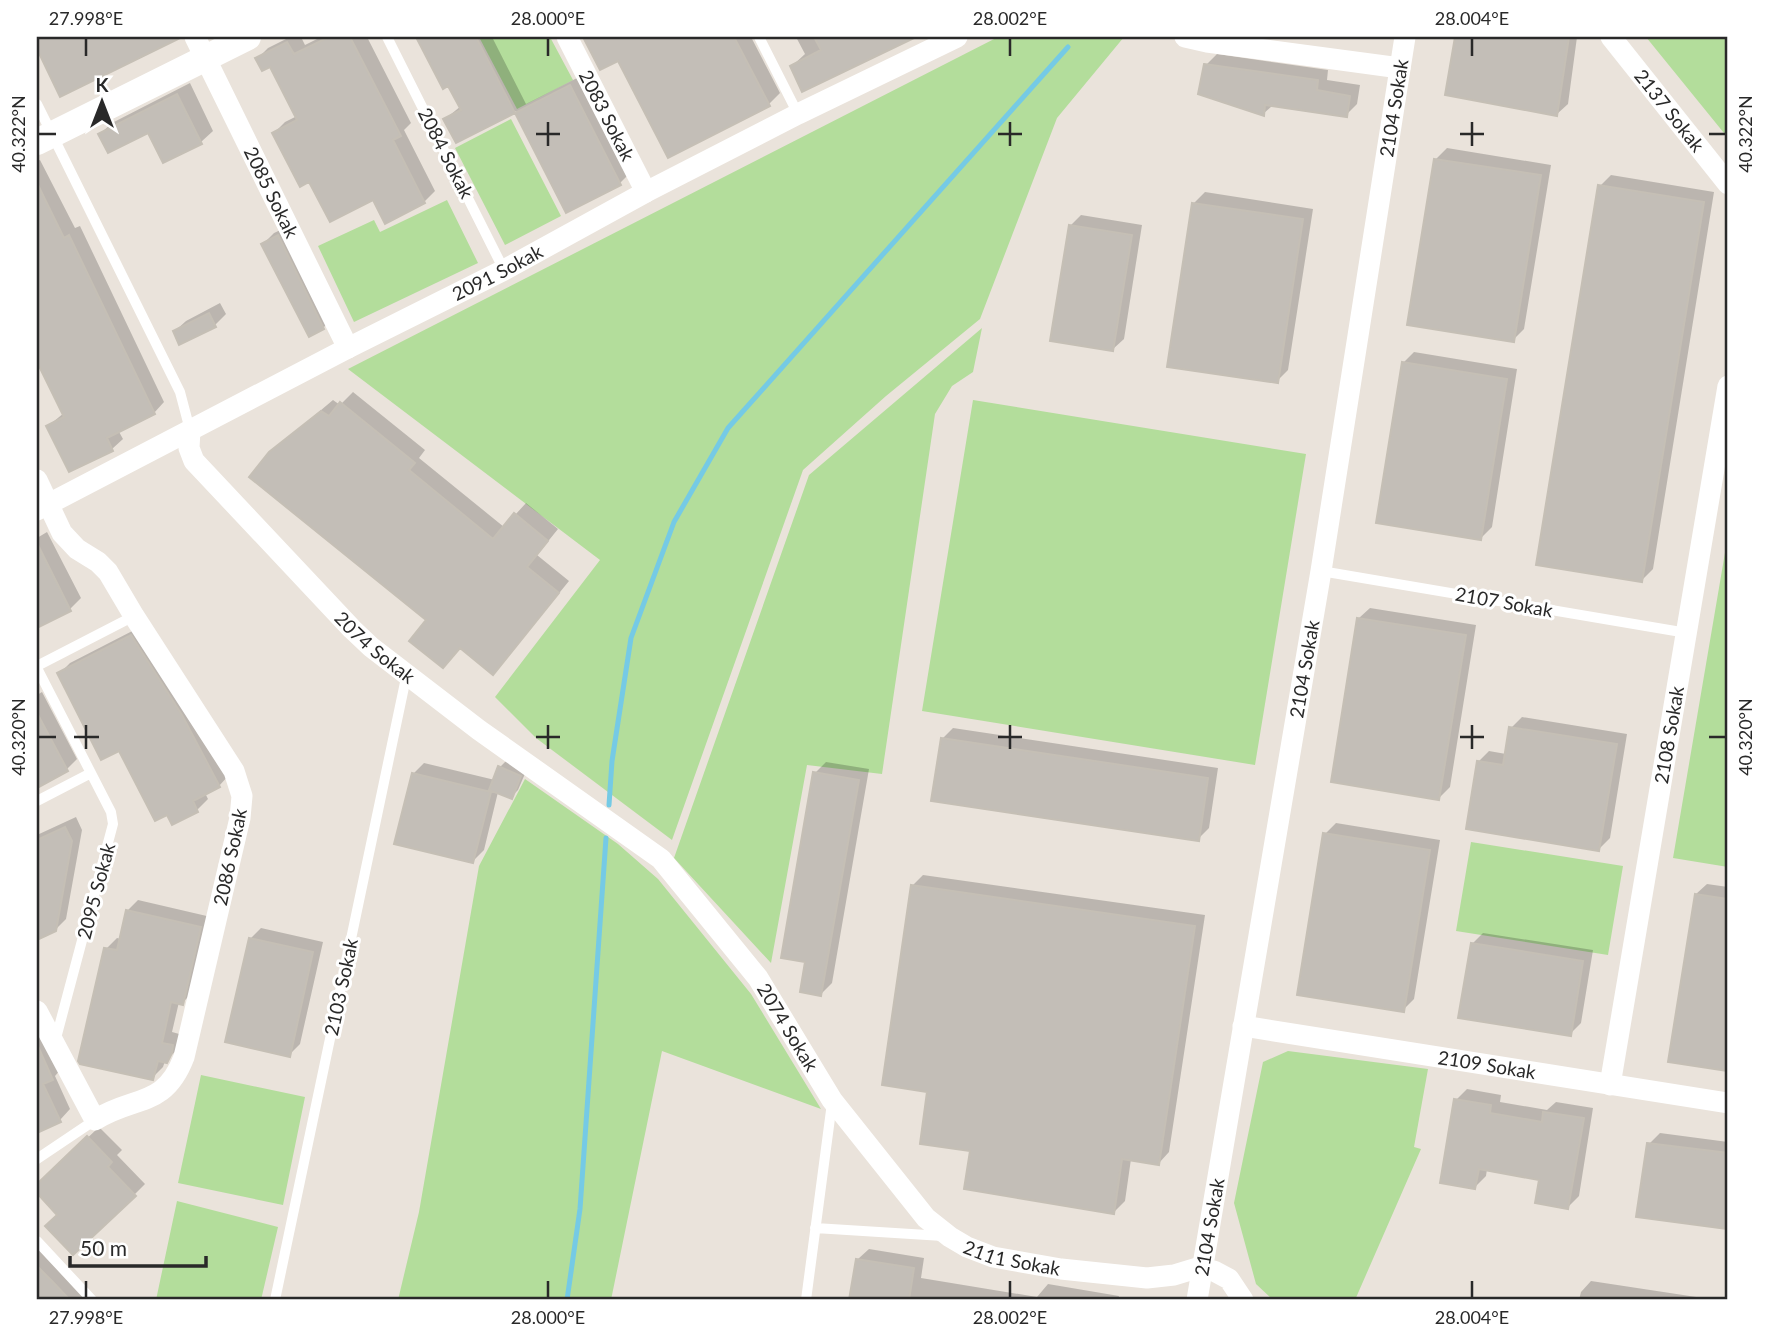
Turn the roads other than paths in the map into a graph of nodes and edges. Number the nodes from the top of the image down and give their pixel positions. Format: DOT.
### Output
graph roads {
  1 [pos="248,37"];
  2 [pos="387,37"];
  3 [pos="567,37"];
  4 [pos="758,37"];
  5 [pos="1185,37"];
  6 [pos="1405,37"];
  7 [pos="1611,37"];
  8 [pos="951,38"];
  9 [pos="200,47"];
  10 [pos="1400,68"];
  11 [pos="37,104"];
  12 [pos="798,114"];
  13 [pos="44,139"];
  14 [pos="1728,184"];
  15 [pos="646,192"];
  16 [pos="504,270"];
  17 [pos="348,348"];
  18 [pos="1728,386"];
  19 [pos="190,430"];
  20 [pos="37,480"];
  21 [pos="43,507"];
  22 [pos="1321,571"];
  23 [pos="134,616"];
  24 [pos="1686,633"];
  25 [pos="37,667"];
  26 [pos="407,673"];
  27 [pos="91,773"];
  28 [pos="37,801"];
  29 [pos="37,1011"];
  30 [pos="1243,1026"];
  31 [pos="54,1044"];
  32 [pos="1610,1085"];
  33 [pos="832,1100"];
  34 [pos="1728,1104"];
  35 [pos="95,1120"];
  36 [pos="37,1159"];
  37 [pos="815,1228"];
  38 [pos="950,1237"];
  39 [pos="37,1241"];
  40 [pos="1202,1269"];
  41 [pos="92,1300"];
  42 [pos="275,1300"];
  43 [pos="806,1300"];
  44 [pos="1197,1300"];
  45 [pos="1243,1300"];
  1 -- 9 [label="street"];
  2 -- 16 [label="lane, 2084 Sokak"];
  3 -- 15 [label="street, 2083 Sokak"];
  4 -- 12 [label="lane"];
  5 -- 10 [label="street"];
  6 -- 10 [label="street, 2104 Sokak"];
  7 -- 14 [label="street, 2137 Sokak"];
  8 -- 12 [label="street, 2091 Sokak"];
  9 -- 13 [label="street"];
  9 -- 17 [label="street, 2085 Sokak"];
  10 -- 22 [label="street, 2104 Sokak"];
  11 -- 13 [label="lane, 2074 Sokak"];
  12 -- 15 [label="street, 2091 Sokak"];
  13 -- 19 [label="lane, 2074 Sokak"];
  15 -- 16 [label="street, 2091 Sokak"];
  16 -- 17 [label="street, 2091 Sokak"];
  17 -- 19 [label="street, 2091 Sokak"];
  18 -- 24 [label="street, 2108 Sokak"];
  19 -- 21 [label="street, 2091 Sokak"];
  19 -- 26 [label="street, 2074 Sokak"];
  20 -- 21 [label="street, 2086 Sokak"];
  21 -- 23 [label="street, 2086 Sokak"];
  22 -- 24 [label="lane, 2107 Sokak"];
  22 -- 30 [label="street, 2104 Sokak"];
  23 -- 25 [label="lane"];
  23 -- 35 [label="street, 2086 Sokak"];
  24 -- 32 [label="street, 2108 Sokak"];
  25 -- 27 [label="lane, 2095 Sokak"];
  26 -- 33 [label="street, 2074 Sokak"];
  26 -- 42 [label="lane, 2103 Sokak"];
  27 -- 28 [label="lane"];
  27 -- 31 [label="lane, 2095 Sokak"];
  29 -- 31 [label="street"];
  30 -- 32 [label="street, 2109 Sokak"];
  30 -- 40 [label="street, 2104 Sokak"];
  31 -- 35 [label="street"];
  32 -- 34 [label="street, 2109 Sokak"];
  33 -- 37 [label="lane"];
  33 -- 38 [label="street, 2111 Sokak"];
  35 -- 36 [label="lane"];
  37 -- 38 [label="lane"];
  37 -- 43 [label="lane"];
  38 -- 40 [label="street, 2111 Sokak"];
  39 -- 41 [label="lane"];
  40 -- 44 [label="street, 2104 Sokak"];
  40 -- 45 [label="street"];
}
